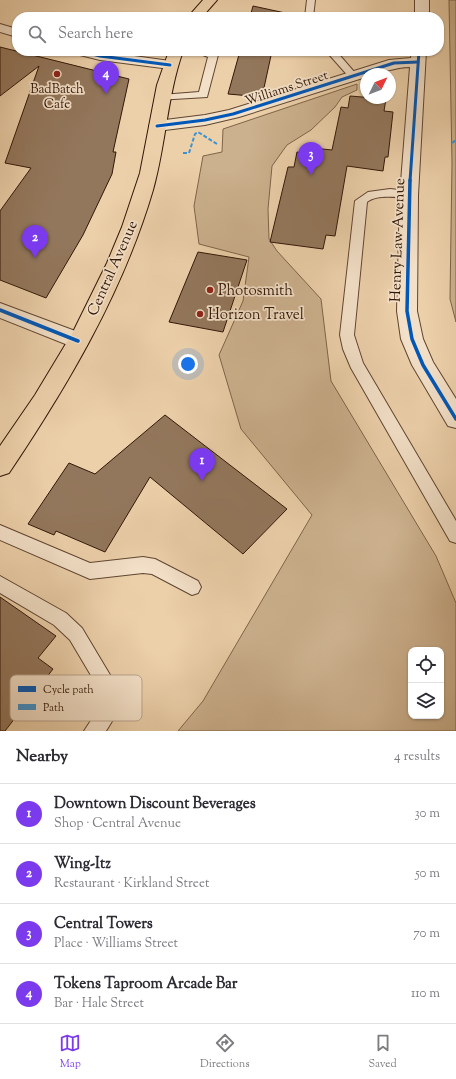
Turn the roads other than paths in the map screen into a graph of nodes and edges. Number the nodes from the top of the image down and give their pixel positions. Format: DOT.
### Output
graph roads {
  1 [pos="210,0"];
  2 [pos="311,0"];
  3 [pos="422,0"];
  4 [pos="199,12"];
  5 [pos="310,12"];
  6 [pos="422,12"];
  7 [pos="0,28"];
  8 [pos="12,32"];
  9 [pos="100,56"];
  10 [pos="213,56"];
  11 [pos="335,56"];
  12 [pos="419,57"];
  13 [pos="173,58"];
  14 [pos="353,76"];
  15 [pos="161,98"];
  16 [pos="157,126"];
  17 [pos="409,195"];
  18 [pos="0,310"];
  19 [pos="78,341"];
  20 [pos="456,419"];
  21 [pos="0,466"];
  22 [pos="0,532"];
  23 [pos="456,536"];
  24 [pos="0,584"];
  25 [pos="192,587"];
  26 [pos="101,675"];
  27 [pos="101,721"];
  28 [pos="94,731"];
  1 -- 4 [label="main road"];
  2 -- 5 [label="lane"];
  3 -- 6 [label="street"];
  7 -- 8 [label="street"];
  9 -- 13 [label="street"];
  10 -- 15 [label="lane"];
  11 -- 14 [label="lane"];
  12 -- 14 [label="street, Williams Street"];
  12 -- 17 [label="street, Henry Law Avenue"];
  13 -- 15 [label="main road, Central Avenue"];
  14 -- 16 [label="street, Williams Street"];
  15 -- 16 [label="main road, Central Avenue"];
  16 -- 19 [label="main road, Central Avenue"];
  17 -- 20 [label="street, Henry Law Avenue"];
  17 -- 23 [label="lane"];
  18 -- 19 [label="street"];
  19 -- 21 [label="main road, Central Avenue"];
  22 -- 25 [label="lane"];
  24 -- 26 [label="lane"];
  27 -- 28 [label="lane"];
}
